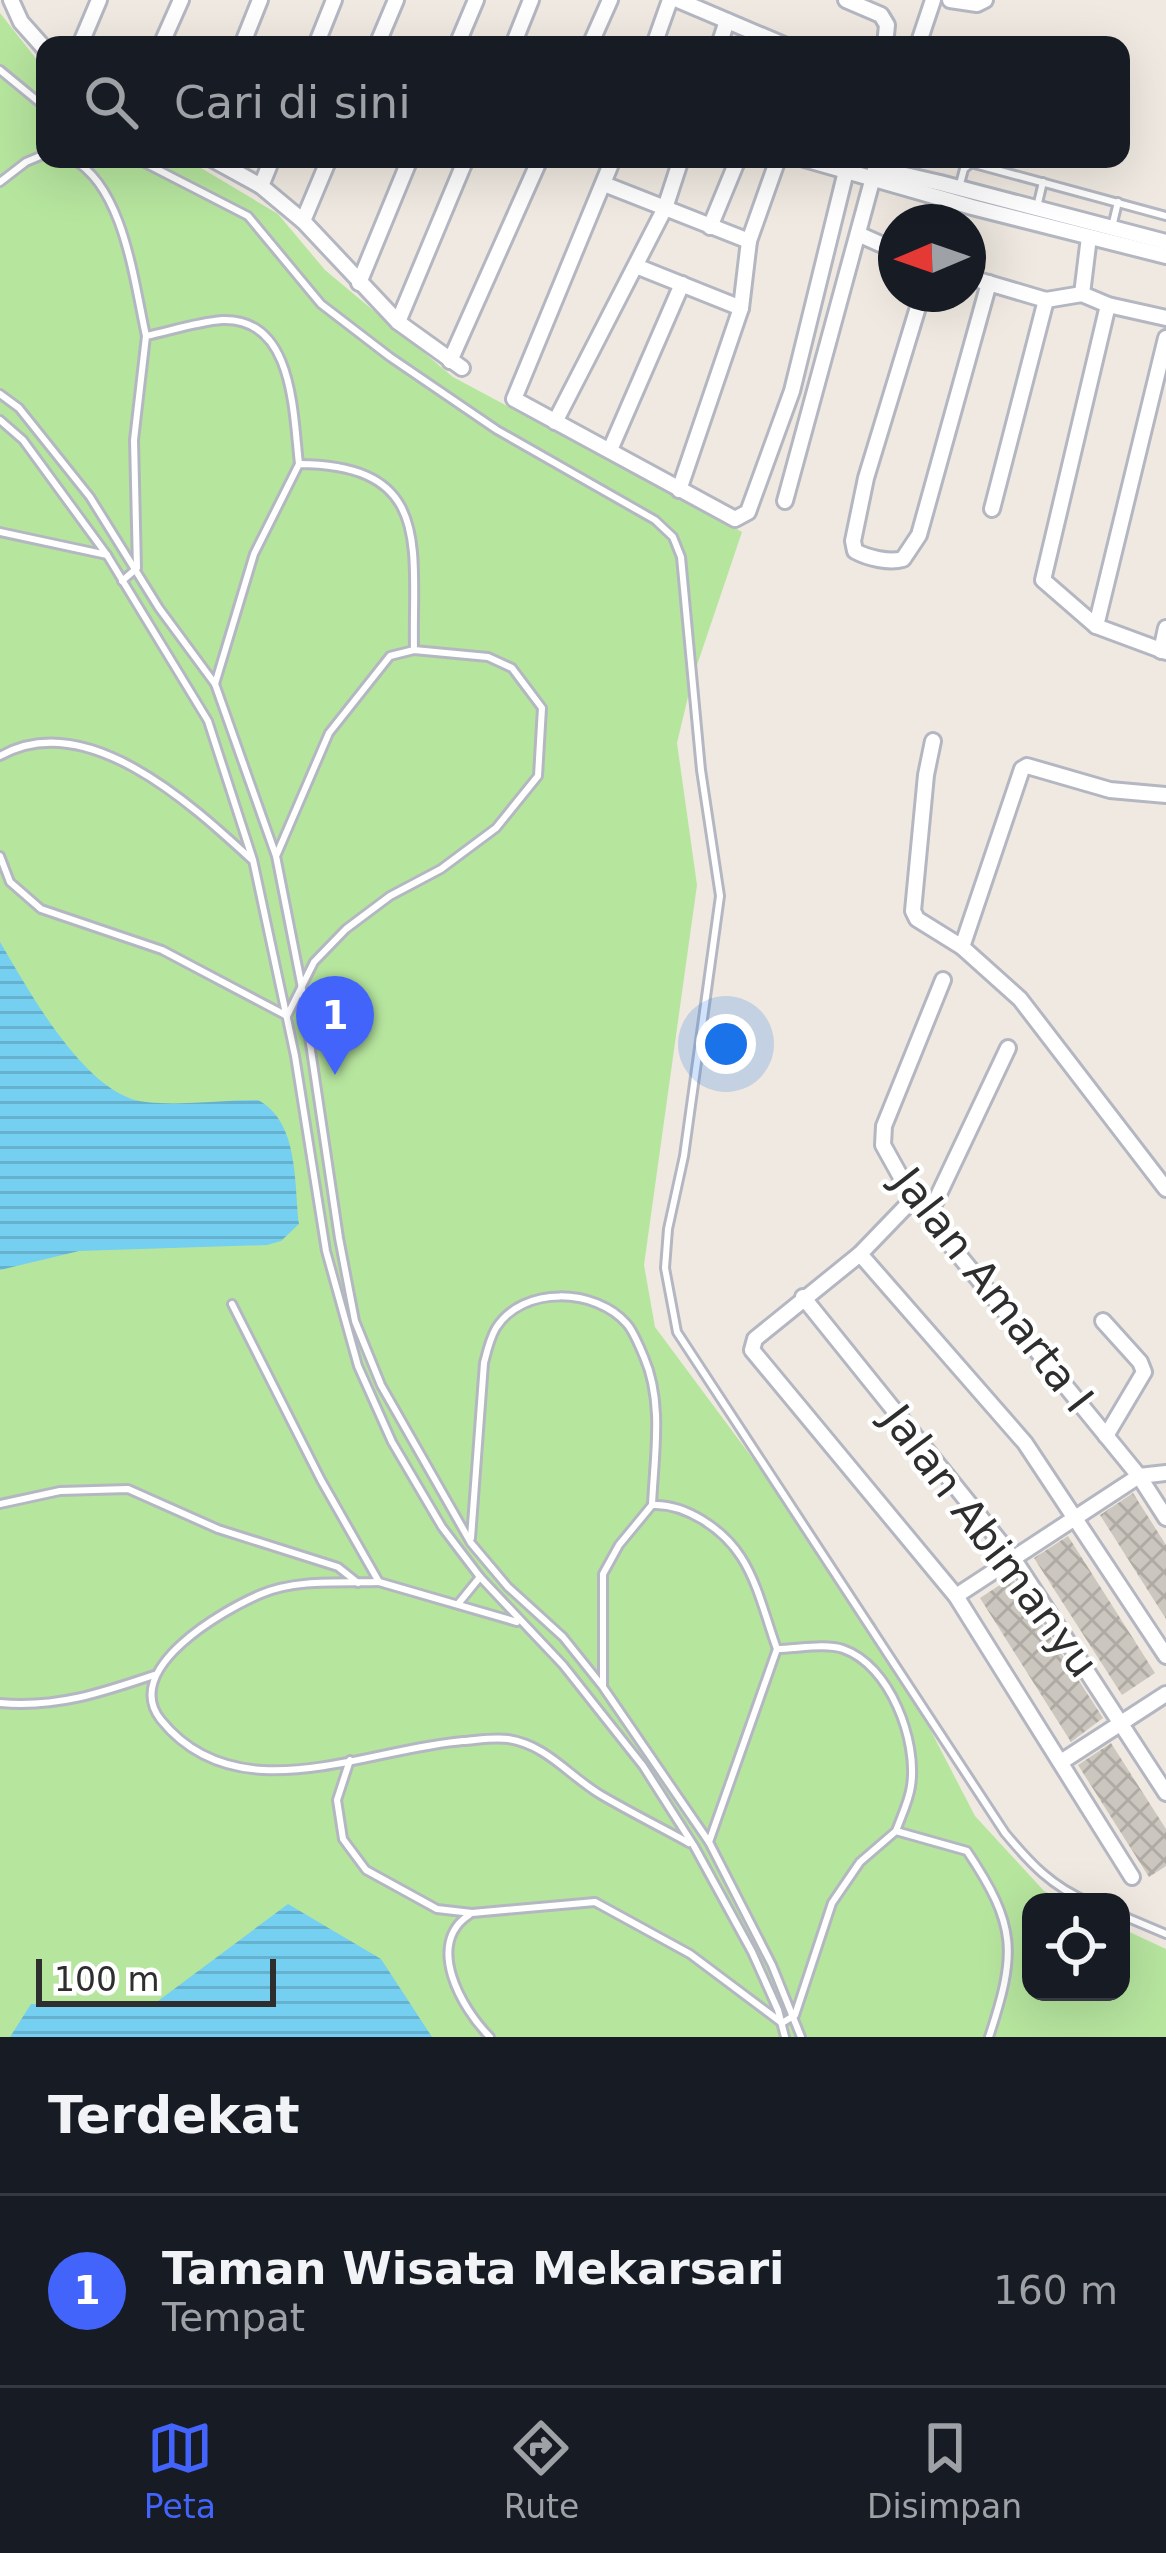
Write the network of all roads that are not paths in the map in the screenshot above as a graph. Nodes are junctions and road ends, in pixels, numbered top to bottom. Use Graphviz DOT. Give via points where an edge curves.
graph roads {
  1 [pos="99,0"];
  2 [pos="181,0"];
  3 [pos="260,0"];
  4 [pos="334,0"];
  5 [pos="396,0"];
  6 [pos="476,0"];
  7 [pos="531,0"];
  8 [pos="610,0"];
  9 [pos="674,0"];
  10 [pos="846,0"];
  11 [pos="933,0"];
  12 [pos="950,0"];
  13 [pos="985,0"];
  14 [pos="17,5"];
  15 [pos="728,21"];
  16 [pos="37,36"];
  17 [pos="84,36"];
  18 [pos="165,36"];
  19 [pos="246,36"];
  20 [pos="320,36"];
  21 [pos="381,36"];
  22 [pos="461,36"];
  23 [pos="516,36"];
  24 [pos="594,36"];
  25 [pos="658,36"];
  26 [pos="722,36"];
  27 [pos="763,36"];
  28 [pos="886,36"];
  29 [pos="921,36"];
  30 [pos="0,70"];
  31 [pos="36,100"];
  32 [pos="36,158"];
  33 [pos="82,168"];
  34 [pos="155,168"];
  35 [pos="228,168"];
  36 [pos="268,168"];
  37 [pos="325,168"];
  38 [pos="406,168"];
  39 [pos="462,168"];
  40 [pos="536,168"];
  41 [pos="610,168"];
  42 [pos="678,168"];
  43 [pos="734,168"];
  44 [pos="775,168"];
  45 [pos="965,168"];
  46 [pos="990,168"];
  47 [pos="856,170"];
  48 [pos="0,182"];
  49 [pos="1043,182"];
  50 [pos="604,184"];
  51 [pos="261,186"];
  52 [pos="959,188"];
  53 [pos="1118,202"];
  54 [pos="664,208"];
  55 [pos="1037,208"];
  56 [pos="1166,216"];
  57 [pos="303,221"];
  58 [pos="710,227"];
  59 [pos="858,234"];
  60 [pos="1110,235"];
  61 [pos="1089,237"];
  62 [pos="749,241"];
  63 [pos="1166,242"];
  64 [pos="878,243"];
  65 [pos="1166,256"];
  66 [pos="636,266"];
  67 [pos="986,282"];
  68 [pos="359,283"];
  69 [pos="989,283"];
  70 [pos="682,284"];
  71 [pos="986,294"];
  72 [pos="1082,294"];
  73 [pos="1046,300"];
  74 [pos="1108,305"];
  75 [pos="741,308"];
  76 [pos="917,312"];
  77 [pos="981,312"];
  78 [pos="1166,318"];
  79 [pos="398,322"];
  80 [pos="146,336"];
  81 [pos="1166,338"];
  82 [pos="0,394"];
  83 [pos="0,419"];
  84 [pos="555,422"];
  85 [pos="610,451"];
  86 [pos="299,464"];
  87 [pos="680,490"];
  88 [pos="785,501"];
  89 [pos="992,509"];
  90 [pos="0,532"];
  91 [pos="107,555"];
  92 [pos="137,568"];
  93 [pos="122,581"];
  94 [pos="1096,626"];
  95 [pos="1166,628"];
  96 [pos="414,650"];
  97 [pos="1163,652"];
  98 [pos="214,684"];
  99 [pos="933,741"];
  100 [pos="0,756"];
  101 [pos="1166,795"];
  102 [pos="0,856"];
  103 [pos="276,856"];
  104 [pos="253,860"];
  105 [pos="962,946"];
  106 [pos="943,980"];
  107 [pos="301,983"];
  108 [pos="287,1016"];
  109 [pos="1008,1048"];
  110 [pos="1166,1189"];
  111 [pos="913,1199"];
  112 [pos="928,1217"];
  113 [pos="860,1254"];
  114 [pos="802,1298"];
  115 [pos="232,1304"];
  116 [pos="1103,1321"];
  117 [pos="1106,1436"];
  118 [pos="1166,1473"];
  119 [pos="1139,1476"];
  120 [pos="0,1504"];
  121 [pos="652,1505"];
  122 [pos="1074,1516"];
  123 [pos="1166,1518"];
  124 [pos="471,1543"];
  125 [pos="1013,1558"];
  126 [pos="480,1577"];
  127 [pos="379,1582"];
  128 [pos="358,1583"];
  129 [pos="956,1596"];
  130 [pos="458,1604"];
  131 [pos="524,1625"];
  132 [pos="777,1649"];
  133 [pos="1166,1656"];
  134 [pos="154,1675"];
  135 [pos="603,1688"];
  136 [pos="1166,1694"];
  137 [pos="0,1702"];
  138 [pos="1123,1723"];
  139 [pos="350,1760"];
  140 [pos="1061,1762"];
  141 [pos="1166,1793"];
  142 [pos="896,1831"];
  143 [pos="709,1842"];
  144 [pos="694,1846"];
  145 [pos="1132,1877"];
  146 [pos="1067,1893"];
  147 [pos="472,1913"];
  148 [pos="1130,1919"];
  149 [pos="1166,1934"];
  150 [pos="795,2015"];
  151 [pos="782,2023"];
  152 [pos="490,2037"];
  153 [pos="785,2037"];
  154 [pos="801,2037"];
  155 [pos="989,2037"];
  1 -- 17 [label="street"];
  2 -- 18 [label="street"];
  3 -- 19 [label="street"];
  4 -- 20 [label="street"];
  5 -- 21 [label="street"];
  6 -- 22 [label="street"];
  7 -- 23 [label="street"];
  8 -- 24 [label="street"];
  9 -- 15 [label="street"];
  9 -- 25 [label="street"];
  10 -- 28 [label="street" via="881,16"];
  11 -- 29 [label="street"];
  12 -- 13 [label="street"];
  14 -- 16 [label="street"];
  15 -- 26 [label="street"];
  15 -- 27 [label="street"];
  30 -- 31 [label="lane"];
  32 -- 48 [label="lane"];
  33 -- 80 [label="lane" via="106,190"];
  34 -- 146 [label="lane" via="248,216 321,304 390,357 674,536 720,896 664,1268 676,1332 1005,1833"];
  35 -- 51 [label="street"];
  36 -- 51 [label="street"];
  37 -- 57 [label="street"];
  38 -- 68 [label="street"];
  39 -- 79 [label="street"];
  40 -- 79 [label="street" via="456,364"];
  41 -- 50 [label="street"];
  42 -- 54 [label="street"];
  43 -- 58 [label="street"];
  44 -- 62 [label="street"];
  45 -- 52 [label="lane"];
  46 -- 49 [label="lane"];
  47 -- 52 [label="street"];
  47 -- 59 [label="street"];
  47 -- 61 [label="street"];
  47 -- 87 [label="street" via="748,512 735,519"];
  49 -- 53 [label="lane"];
  49 -- 55 [label="lane"];
  50 -- 54 [label="street"];
  50 -- 84 [label="street" via="514,395"];
  51 -- 57 [label="street"];
  52 -- 55 [label="street"];
  53 -- 56 [label="lane"];
  53 -- 60 [label="lane"];
  54 -- 58 [label="street"];
  54 -- 66 [label="street"];
  55 -- 60 [label="street"];
  57 -- 68 [label="street"];
  58 -- 62 [label="street"];
  59 -- 64 [label="street"];
  59 -- 88 [label="street"];
  60 -- 61 [label="street"];
  60 -- 63 [label="street"];
  60 -- 65 [label="street"];
  61 -- 72 [label="street"];
  62 -- 75 [label="street"];
  66 -- 70 [label="street"];
  66 -- 84 [label="street"];
  67 -- 69 [label="street"];
  68 -- 79 [label="street"];
  69 -- 71 [label="street"];
  69 -- 73 [label="street"];
  70 -- 75 [label="street"];
  70 -- 85 [label="street"];
  72 -- 73 [label="street"];
  72 -- 74 [label="street"];
  73 -- 89 [label="street"];
  74 -- 78 [label="street"];
  74 -- 94 [label="street" via="1043,580"];
  75 -- 87 [label="street"];
  76 -- 77 [label="street" via="853,541 862,554 896,561 919,535"];
  80 -- 86 [label="lane" via="225,320 268,336 292,399"];
  80 -- 92 [label="lane" via="134,440"];
  81 -- 94 [label="street"];
  82 -- 92 [label="lane" via="76,479"];
  83 -- 91 [label="lane"];
  84 -- 85 [label="street"];
  85 -- 87 [label="street"];
  86 -- 96 [label="lane" via="376,477 396,494 409,525"];
  86 -- 98 [label="lane" via="254,554"];
  90 -- 91 [label="lane"];
  91 -- 93 [label="lane"];
  92 -- 93 [label="lane"];
  92 -- 98 [label="lane"];
  93 -- 104 [label="lane" via="208,721"];
  94 -- 97 [label="street"];
  95 -- 97 [label="street"];
  96 -- 103 [label="lane" via="390,656 329,733"];
  96 -- 107 [label="lane" via="464,652 512,668 542,708 538,776 496,828 346,929"];
  98 -- 103 [label="lane"];
  99 -- 105 [label="street" via="913,911"];
  100 -- 104 [label="lane" via="20,744 71,744 118,759 189,802"];
  101 -- 105 [label="street" via="1022,769"];
  102 -- 108 [label="lane" via="10,882 41,909 161,950"];
  103 -- 107 [label="lane"];
  104 -- 108 [label="lane"];
  105 -- 110 [label="street" via="1020,999"];
  106 -- 111 [label="street, Jalan Amarta I" via="881,1137"];
  107 -- 108 [label="lane"];
  107 -- 124 [label="lane" via="355,1321 381,1385"];
  108 -- 126 [label="lane" via="326,1251 358,1366 402,1459"];
  109 -- 112 [label="street"];
  111 -- 112 [label="street, Jalan Amarta I"];
  111 -- 113 [label="street"];
  112 -- 117 [label="street, Jalan Amarta I"];
  113 -- 114 [label="street"];
  113 -- 122 [label="street" via="1025,1443"];
  114 -- 125 [label="street, Jalan Abimanyu"];
  114 -- 129 [label="street" via="752,1349"];
  115 -- 127 [label="lane"];
  116 -- 117 [label="street" via="1144,1372"];
  117 -- 119 [label="street, Jalan Amarta I"];
  118 -- 119 [label="street"];
  119 -- 122 [label="street"];
  119 -- 123 [label="street, Jalan Amarta I"];
  120 -- 128 [label="lane" via="128,1489 338,1567"];
  121 -- 124 [label="lane" via="654,1390 645,1359 627,1324 591,1300 553,1296 515,1310 490,1342"];
  121 -- 132 [label="lane" via="694,1514 740,1555"];
  121 -- 135 [label="lane" via="603,1574"];
  122 -- 125 [label="street"];
  122 -- 133 [label="street"];
  124 -- 135 [label="lane"];
  125 -- 129 [label="street"];
  125 -- 138 [label="street, Jalan Abimanyu"];
  126 -- 130 [label="lane"];
  126 -- 131 [label="lane"];
  127 -- 128 [label="lane"];
  127 -- 130 [label="lane"];
  128 -- 134 [label="lane" via="262,1593 186,1637"];
  129 -- 140 [label="street"];
  130 -- 131 [label="lane"];
  131 -- 144 [label="lane" via="643,1766"];
  132 -- 142 [label="lane" via="844,1649 882,1677 911,1751 911,1786"];
  132 -- 143 [label="lane"];
  134 -- 137 [label="lane" via="77,1701"];
  134 -- 139 [label="lane" via="158,1717 227,1767 273,1773"];
  135 -- 143 [label="lane"];
  136 -- 138 [label="street"];
  138 -- 140 [label="street"];
  138 -- 141 [label="street, Jalan Abimanyu"];
  139 -- 144 [label="lane" via="507,1738 540,1749 596,1793"];
  139 -- 147 [label="lane" via="338,1800 343,1839 366,1870 437,1909"];
  140 -- 145 [label="street"];
  142 -- 150 [label="lane" via="860,1862 832,1903"];
  142 -- 155 [label="lane" via="968,1851 1003,1908 1010,1954"];
  143 -- 150 [label="lane"];
  144 -- 151 [label="lane"];
  147 -- 151 [label="lane" via="596,1902 690,1954"];
  147 -- 152 [label="lane" via="448,1938 447,1958"];
  148 -- 149 [label="lane"];
  150 -- 151 [label="lane"];
  150 -- 154 [label="lane"];
  151 -- 153 [label="lane"];
}
